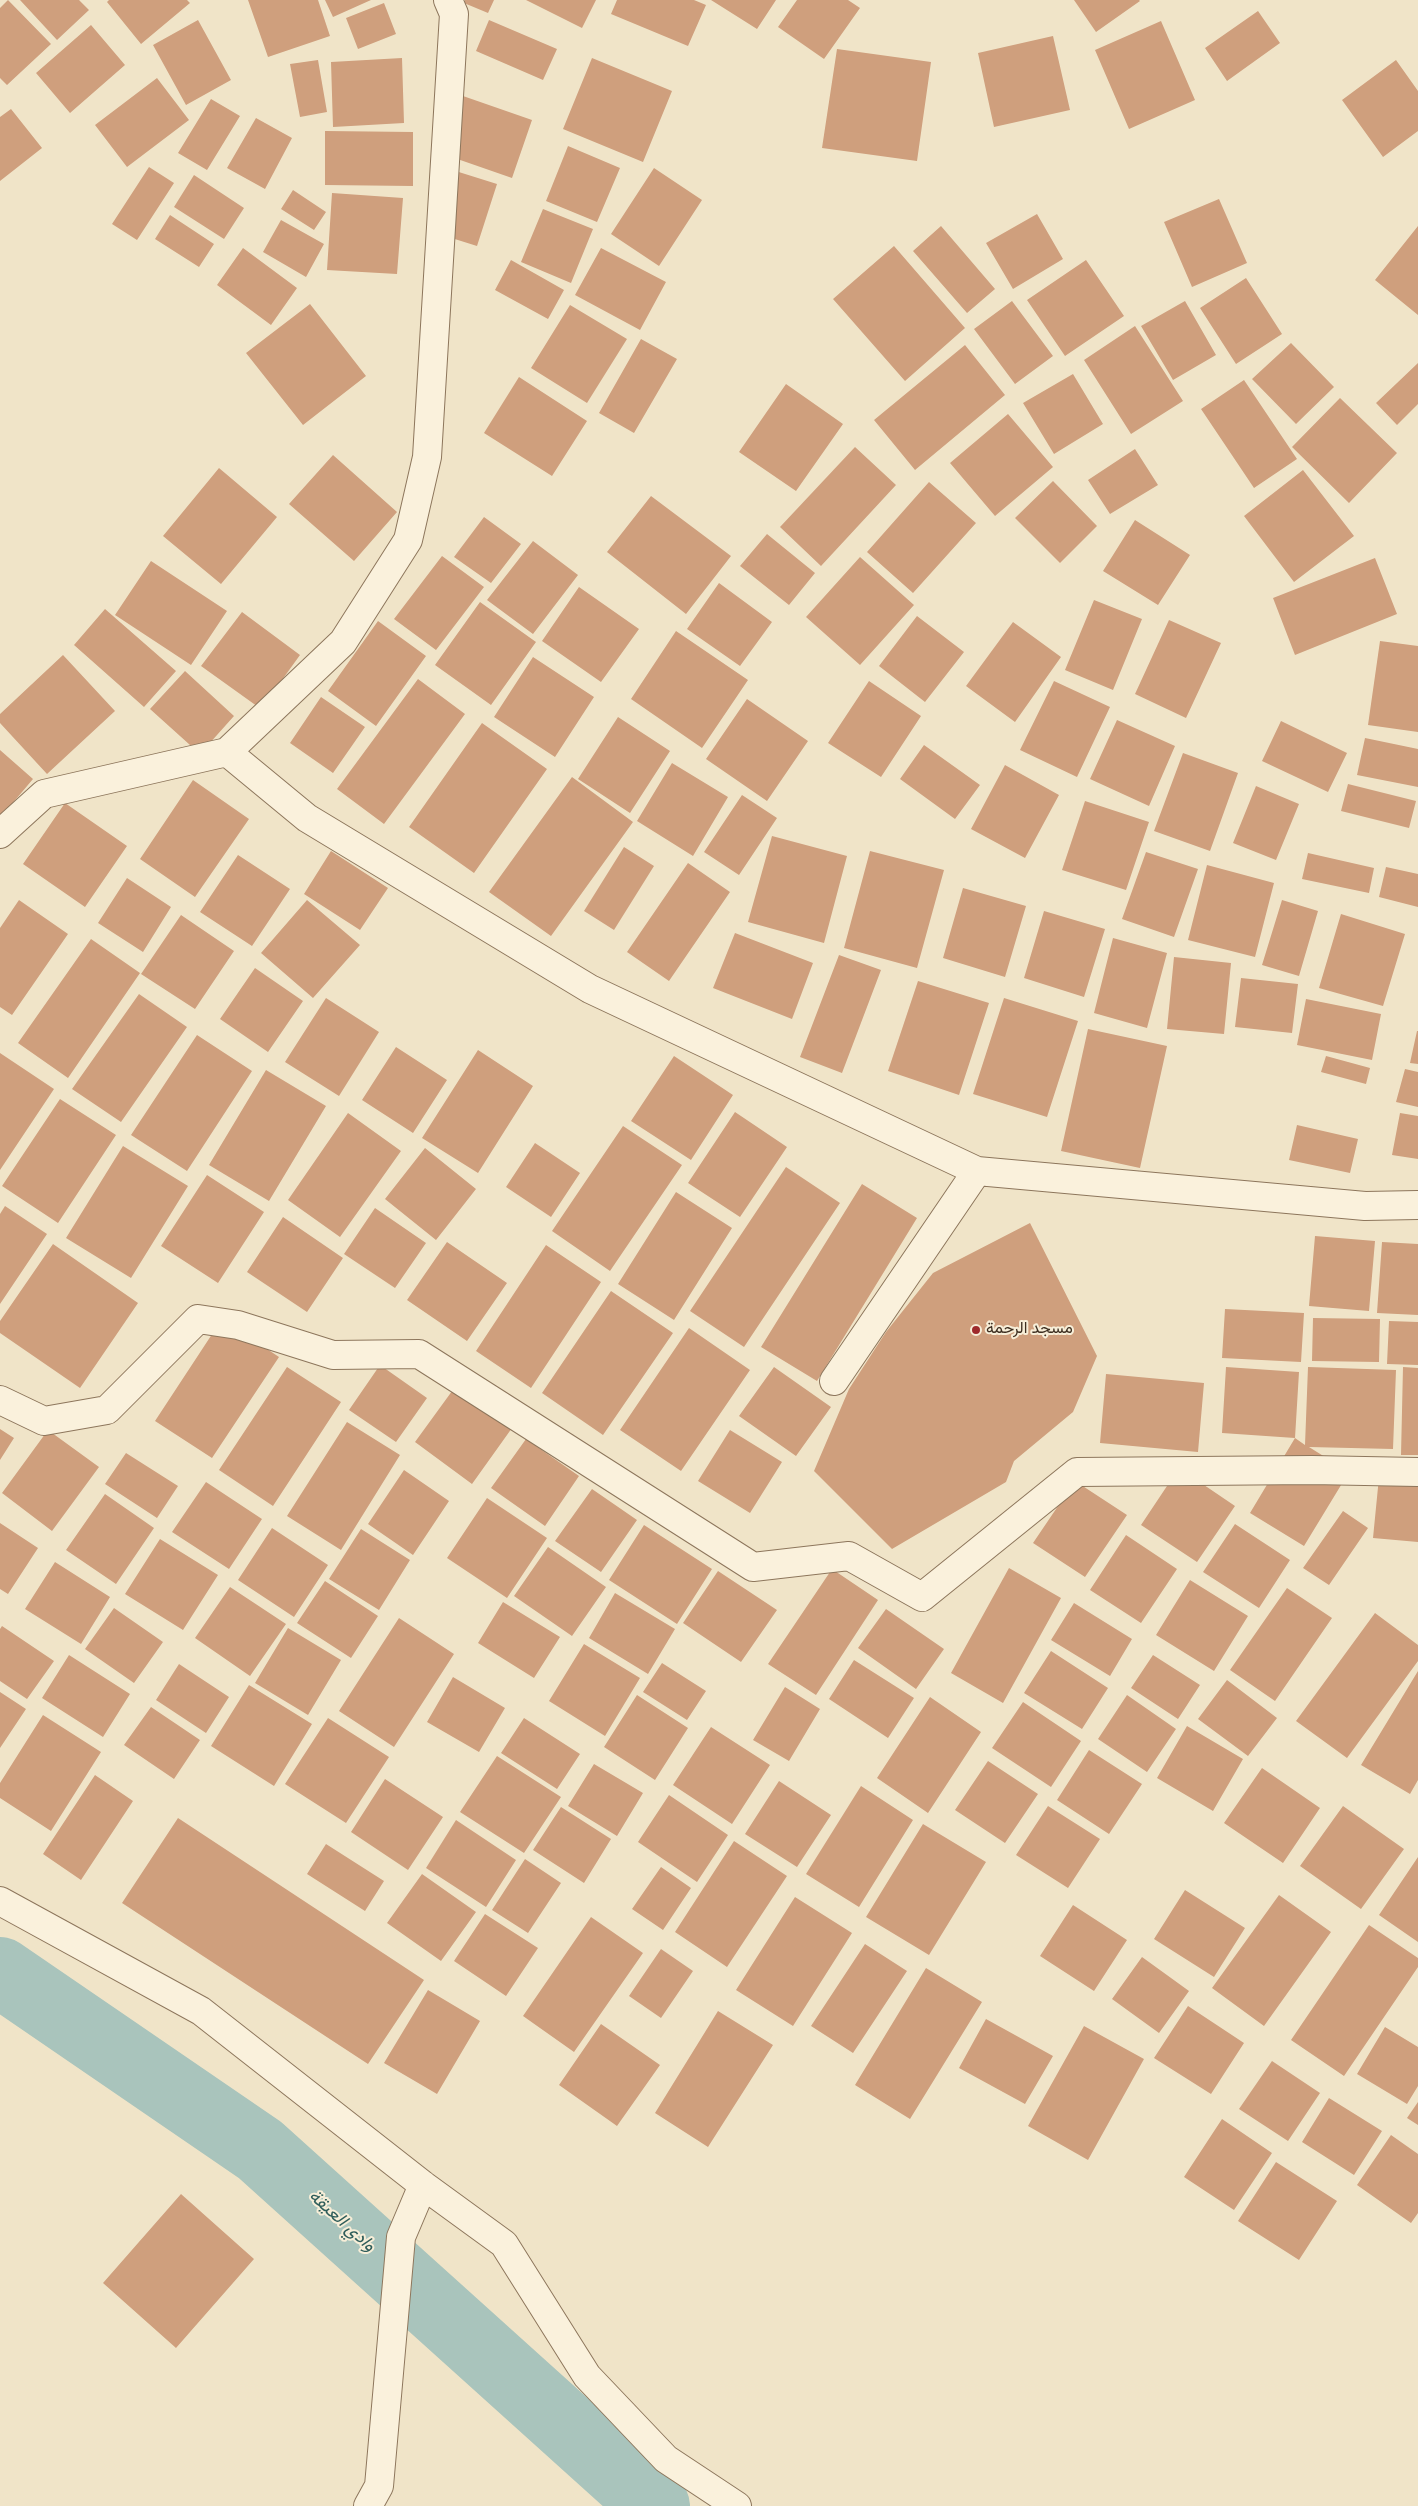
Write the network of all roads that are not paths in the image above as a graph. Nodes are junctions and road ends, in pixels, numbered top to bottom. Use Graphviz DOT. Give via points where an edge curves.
graph roads {
  1 [pos="448,0"];
  2 [pos="227,752"];
  3 [pos="0,834"];
  4 [pos="977,1172"];
  5 [pos="1418,1205"];
  6 [pos="834,1381"];
  7 [pos="0,1400"];
  8 [pos="1418,1472"];
  9 [pos="0,1901"];
  10 [pos="422,2185"];
  11 [pos="378,2500"];
  12 [pos="736,2506"];
  1 -- 2 [label="street" via="454,14 427,456 408,540 342,642"];
  2 -- 3 [label="street" via="44,794"];
  2 -- 4 [label="street" via="307,818 590,989"];
  4 -- 5 [label="street" via="1365,1206"];
  4 -- 6 [label="street"];
  7 -- 8 [label="street" via="44,1421 107,1410 198,1319 238,1325 333,1355 419,1354 753,1568 849,1556 922,1597 1077,1472"];
  9 -- 10 [label="street" via="201,2011"];
  10 -- 11 [label="street" via="401,2236"];
  10 -- 12 [label="street" via="504,2244 587,2376 666,2459"];
}
